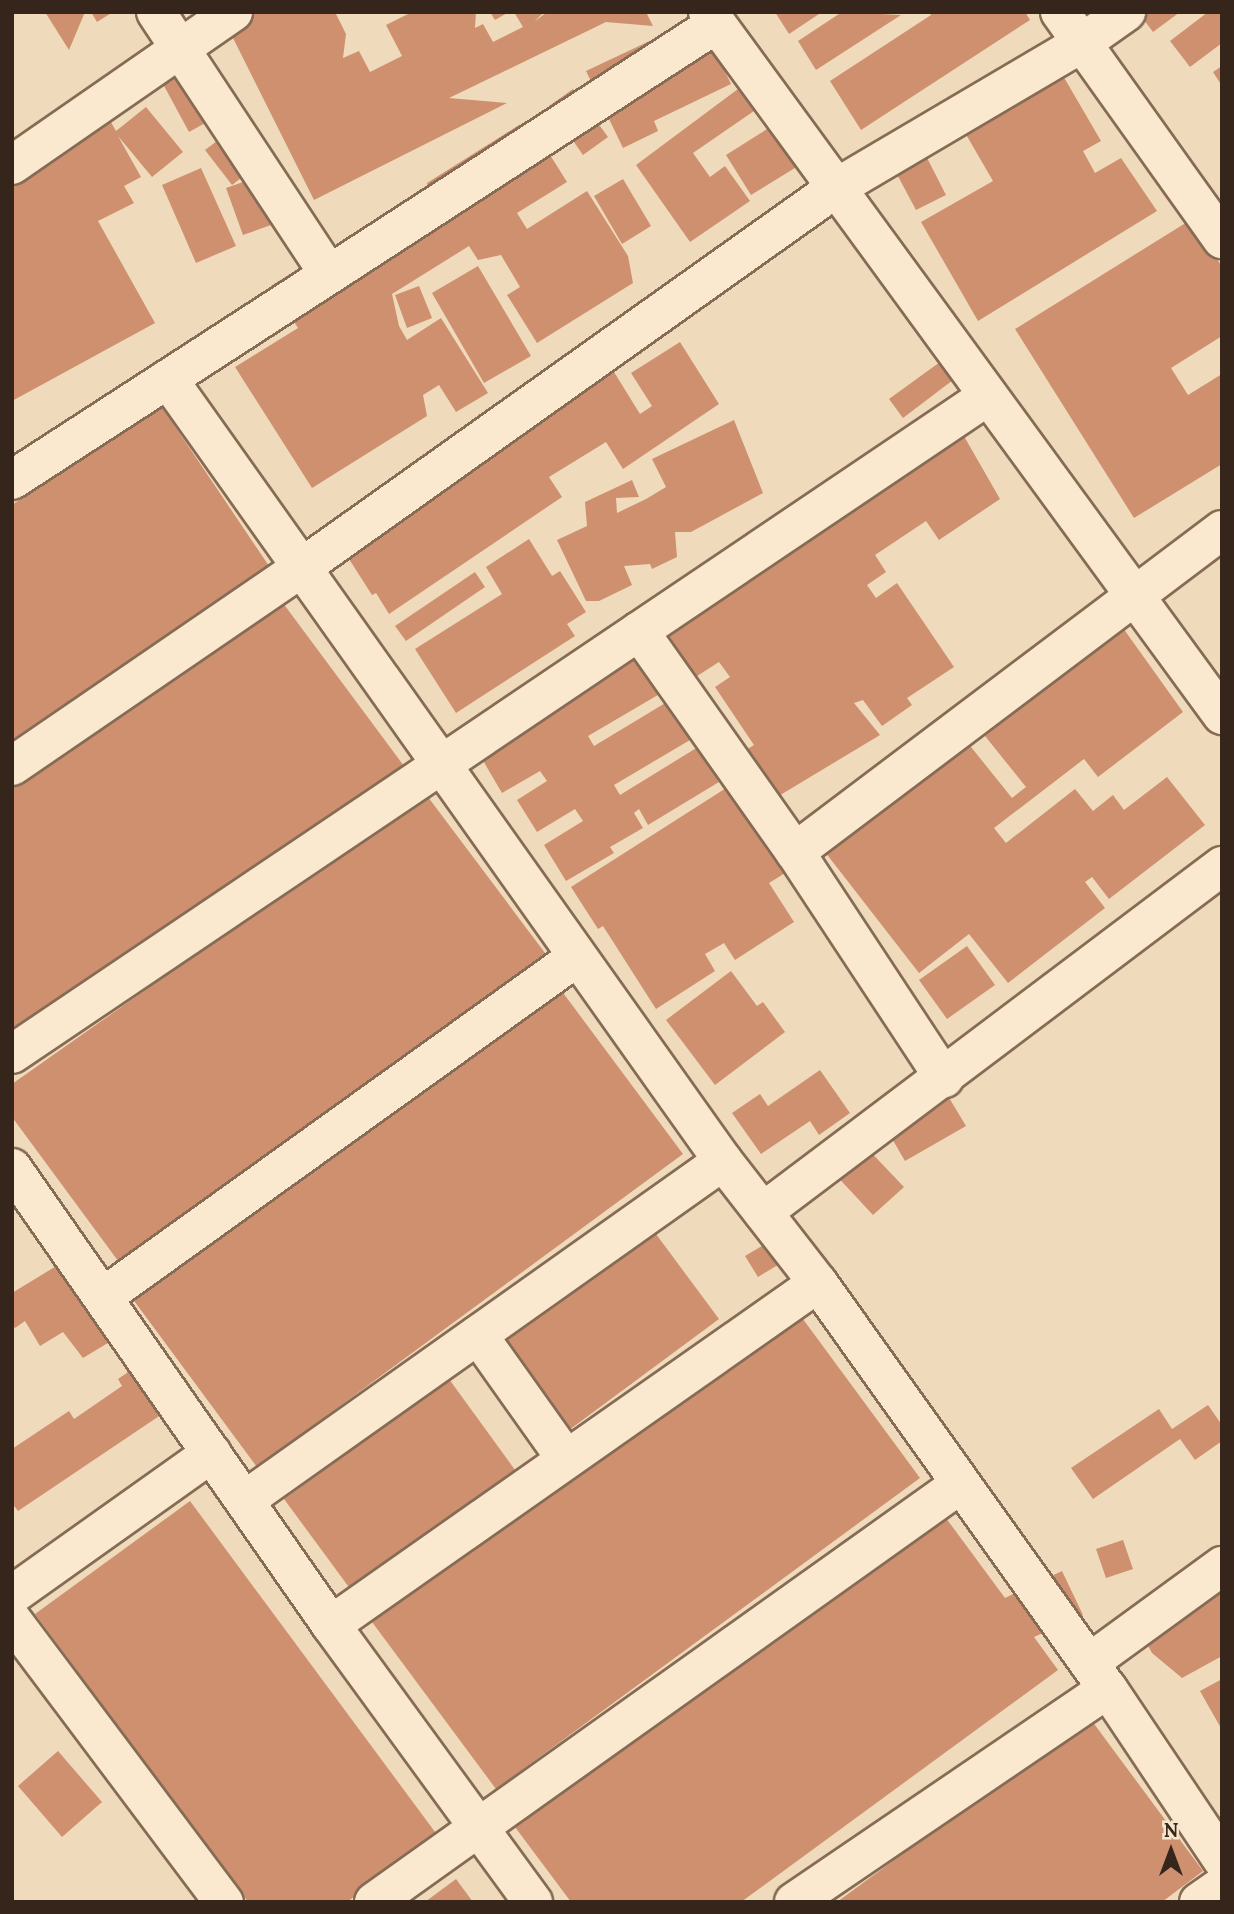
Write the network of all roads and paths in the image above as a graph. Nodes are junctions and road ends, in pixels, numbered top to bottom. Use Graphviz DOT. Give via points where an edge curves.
graph roads {
  1 [pos="156,12"];
  2 [pos="233,12"];
  3 [pos="1060,12"];
  4 [pos="1126,12"];
  5 [pos="712,18"];
  6 [pos="1082,43"];
  7 [pos="180,48"];
  8 [pos="12,166"];
  9 [pos="836,188"];
  10 [pos="1222,239"];
  11 [pos="329,274"];
  12 [pos="168,379"];
  13 [pos="988,396"];
  14 [pos="12,480"];
  15 [pos="1222,530"];
  16 [pos="302,568"];
  17 [pos="1133,594"];
  18 [pos="639,631"];
  19 [pos="1222,715"];
  20 [pos="441,765"];
  21 [pos="12,766"];
  22 [pos="795,852"];
  23 [pos="1222,866"];
  24 [pos="577,957"];
  25 [pos="12,1054"];
  26 [pos="944,1078"];
  27 [pos="723,1161"];
  28 [pos="12,1168"];
  29 [pos="763,1212"];
  30 [pos="818,1283"];
  31 [pos="103,1297"];
  32 [pos="478,1335"];
  33 [pos="212,1453"];
  34 [pos="566,1459"];
  35 [pos="959,1485"];
  36 [pos="245,1500"];
  37 [pos="1222,1566"];
  38 [pos="12,1595"];
  39 [pos="12,1620"];
  40 [pos="331,1625"];
  41 [pos="1099,1676"];
  42 [pos="478,1826"];
  43 [pos="1222,1859"];
  44 [pos="1222,1886"];
  45 [pos="224,1902"];
  46 [pos="374,1902"];
  47 [pos="533,1902"];
  48 [pos="794,1902"];
  49 [pos="1199,1902"];
  1 -- 7 [label="street"];
  2 -- 7 [label="street"];
  3 -- 6 [label="street"];
  4 -- 6 [label="street"];
  5 -- 9 [label="street"];
  5 -- 11 [label="street"];
  6 -- 9 [label="street"];
  6 -- 10 [label="street"];
  7 -- 8 [label="street"];
  7 -- 11 [label="street"];
  9 -- 13 [label="street"];
  9 -- 16 [label="street"];
  11 -- 12 [label="street"];
  12 -- 14 [label="street"];
  12 -- 16 [label="street"];
  13 -- 17 [label="street"];
  13 -- 18 [label="street"];
  15 -- 17 [label="street"];
  16 -- 20 [label="street"];
  16 -- 21 [label="street"];
  17 -- 19 [label="street"];
  17 -- 22 [label="street"];
  18 -- 20 [label="street"];
  18 -- 22 [label="street"];
  20 -- 24 [label="street"];
  20 -- 25 [label="street"];
  22 -- 26 [label="street"];
  23 -- 26 [label="street"];
  24 -- 27 [label="street"];
  24 -- 31 [label="street"];
  26 -- 29 [label="street"];
  27 -- 29 [label="street"];
  27 -- 32 [label="street"];
  28 -- 31 [label="street"];
  29 -- 30 [label="street"];
  30 -- 34 [label="street"];
  30 -- 35 [label="street"];
  31 -- 33 [label="street"];
  32 -- 34 [label="street"];
  32 -- 36 [label="street"];
  33 -- 36 [label="street"];
  33 -- 38 [label="street"];
  34 -- 40 [label="street"];
  35 -- 41 [label="street"];
  35 -- 42 [label="street"];
  36 -- 40 [label="street"];
  37 -- 41 [label="street"];
  39 -- 45 [label="street"];
  40 -- 42 [label="street"];
  41 -- 43 [label="street"];
  41 -- 48 [label="street"];
  42 -- 46 [label="street"];
  42 -- 47 [label="street"];
  44 -- 49 [label="street"];
}
